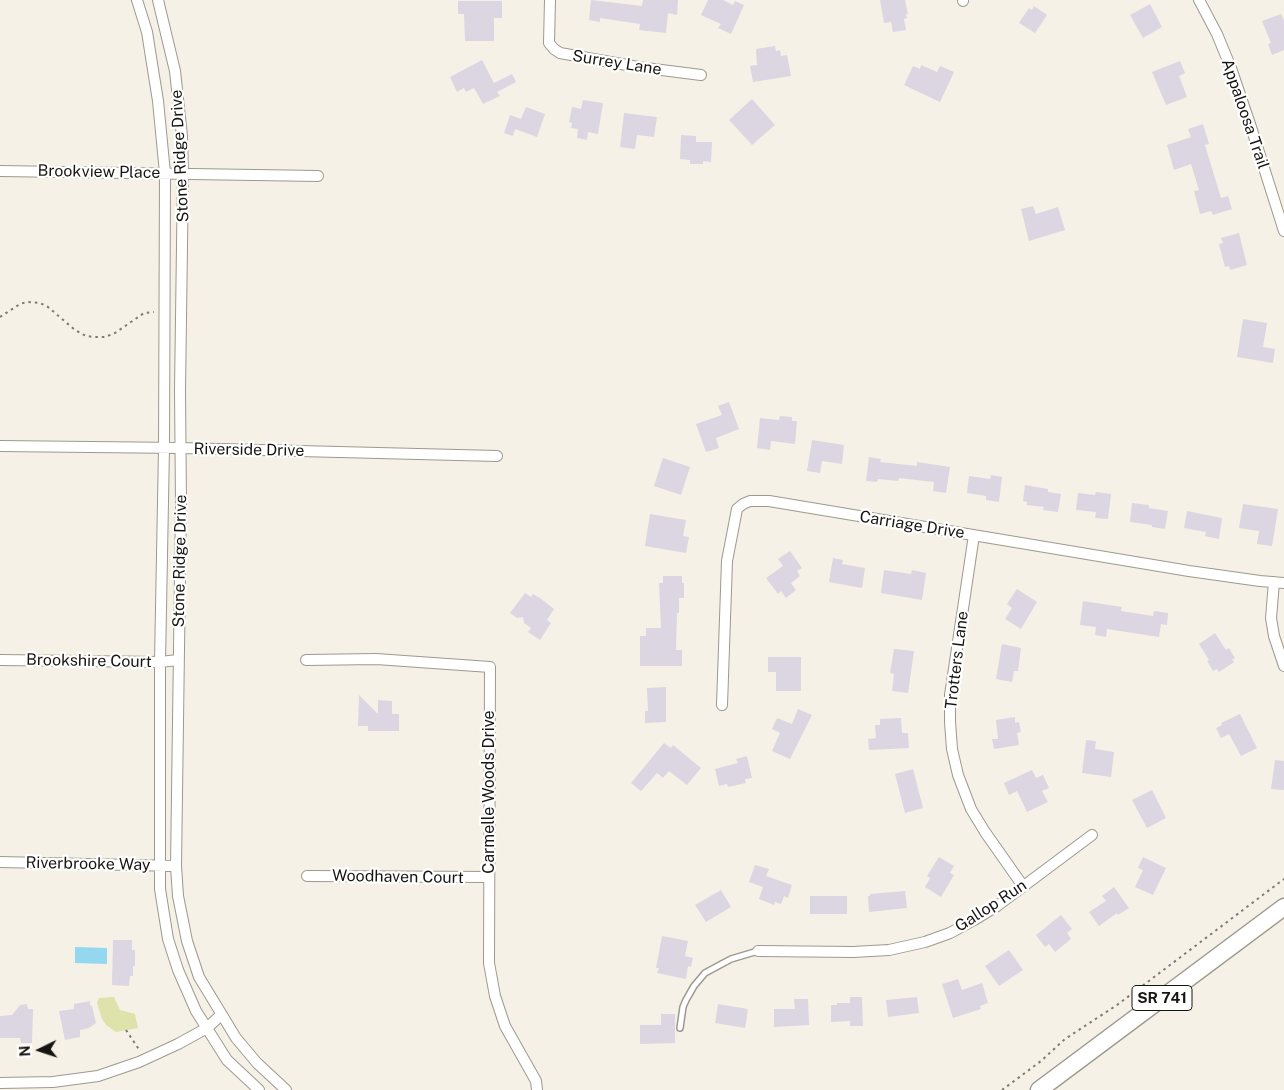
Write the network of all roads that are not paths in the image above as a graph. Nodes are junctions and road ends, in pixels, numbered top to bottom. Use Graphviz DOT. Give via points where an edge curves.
graph roads {
  1 [pos="137,0"];
  2 [pos="158,0"];
  3 [pos="550,0"];
  4 [pos="1199,0"];
  5 [pos="701,76"];
  6 [pos="0,171"];
  7 [pos="165,174"];
  8 [pos="184,174"];
  9 [pos="318,176"];
  10 [pos="1284,231"];
  11 [pos="0,446"];
  12 [pos="164,448"];
  13 [pos="181,448"];
  14 [pos="497,456"];
  15 [pos="974,535"];
  16 [pos="1279,583"];
  17 [pos="0,660"];
  18 [pos="178,660"];
  19 [pos="306,660"];
  20 [pos="160,662"];
  21 [pos="1284,666"];
  22 [pos="722,705"];
  23 [pos="1092,836"];
  24 [pos="0,862"];
  25 [pos="159,865"];
  26 [pos="176,866"];
  27 [pos="307,876"];
  28 [pos="489,877"];
  29 [pos="1023,886"];
  30 [pos="1284,907"];
  31 [pos="758,951"];
  32 [pos="221,1015"];
  33 [pos="207,1028"];
  34 [pos="680,1028"];
  35 [pos="0,1084"];
  36 [pos="20,1086"];
  37 [pos="258,1090"];
  38 [pos="286,1090"];
  39 [pos="538,1090"];
  40 [pos="1040,1090"];
  1 -- 7 [label="street, Stone Ridge Drive" via="147,32"];
  2 -- 8 [label="street, Stone Ridge Drive" via="174,71"];
  3 -- 5 [label="street, Surrey Lane" via="549,43 560,53"];
  4 -- 10 [label="street, Appaloosa Trail" via="1217,34 1252,127"];
  6 -- 7 [label="street, Brookview Place"];
  7 -- 8 [label="street, Brookview Place"];
  7 -- 12 [label="street, Stone Ridge Drive"];
  8 -- 9 [label="street, Brookview Place"];
  8 -- 13 [label="street, Stone Ridge Drive"];
  11 -- 12 [label="street, Riverside Drive"];
  12 -- 13 [label="street, Riverside Drive"];
  12 -- 20 [label="street, Stone Ridge Drive"];
  13 -- 14 [label="street, Riverside Drive"];
  13 -- 18 [label="street, Stone Ridge Drive"];
  15 -- 16 [label="street, Carriage Drive"];
  15 -- 22 [label="street, Carriage Drive" via="769,501 743,504 737,509 727,561"];
  15 -- 29 [label="street, Trotters Lane" via="950,695 952,749 958,775 972,809"];
  16 -- 21 [label="street" via="1271,618"];
  17 -- 20 [label="street, Brookshire Court"];
  18 -- 20 [label="street, Brookshire Court"];
  18 -- 26 [label="street, Stone Ridge Drive"];
  19 -- 28 [label="street, Carmelle Woods Drive" via="376,659 490,667"];
  20 -- 25 [label="street, Stone Ridge Drive"];
  23 -- 29 [label="street, Gallop Run"];
  24 -- 25 [label="street, Riverbrooke Way"];
  25 -- 26 [label="street, Riverbrooke Way"];
  25 -- 33 [label="street, Stone Ridge Drive" via="168,939 185,989"];
  26 -- 32 [label="street, Stone Ridge Drive" via="187,941 199,977"];
  27 -- 28 [label="street, Woodhaven Court"];
  28 -- 39 [label="street, Carmelle Woods Drive" via="489,964 495,996"];
  29 -- 31 [label="street, Gallop Run" via="982,916 950,933 907,947 853,952"];
  30 -- 40 [label="main road, SR 741"];
  31 -- 34 [label="lane" via="731,959 705,973 686,1000"];
  32 -- 33 [label="street"];
  32 -- 38 [label="street, Stone Ridge Drive" via="250,1055"];
  33 -- 36 [label="street" via="145,1059 98,1076"];
  33 -- 37 [label="street, Stone Ridge Drive" via="227,1060"];
  35 -- 36 [label="street"];
}
